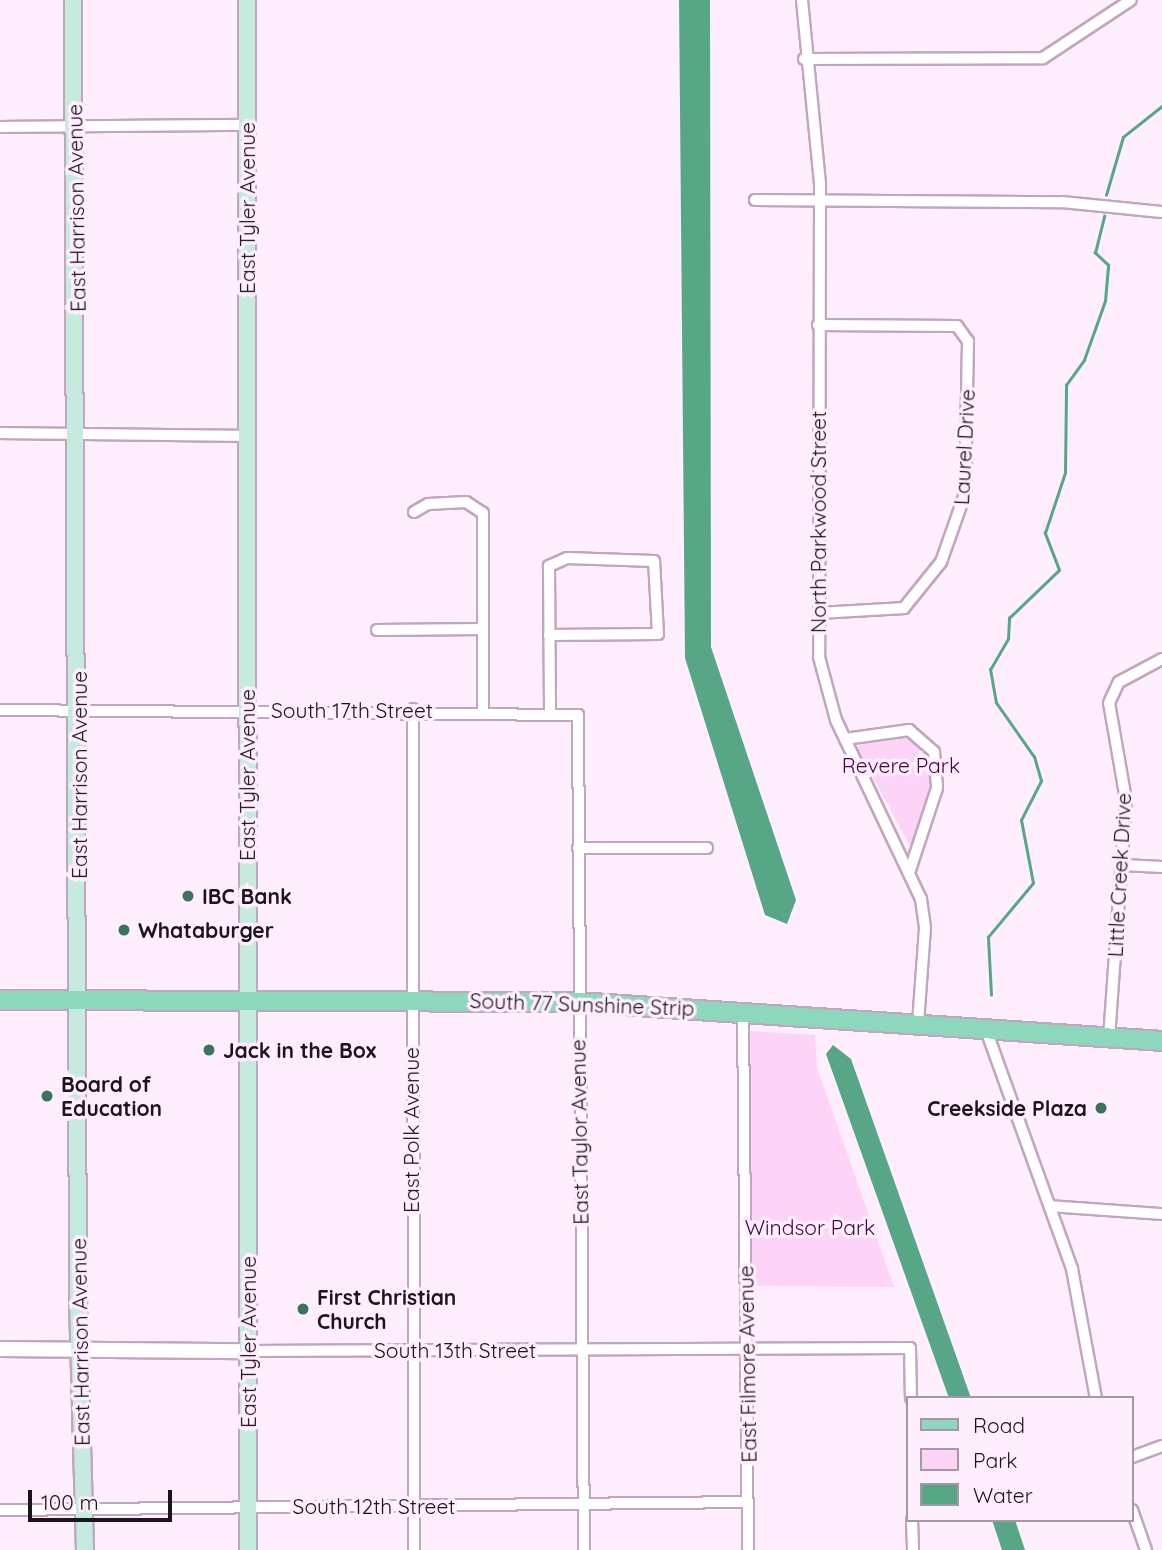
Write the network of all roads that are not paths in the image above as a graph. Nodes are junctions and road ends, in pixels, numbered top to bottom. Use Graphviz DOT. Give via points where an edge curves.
graph roads {
  1 [pos="73,0"];
  2 [pos="247,0"];
  3 [pos="802,0"];
  4 [pos="1131,0"];
  5 [pos="804,58"];
  6 [pos="247,125"];
  7 [pos="0,127"];
  8 [pos="75,127"];
  9 [pos="755,201"];
  10 [pos="819,201"];
  11 [pos="1162,212"];
  12 [pos="818,325"];
  13 [pos="0,433"];
  14 [pos="79,433"];
  15 [pos="247,436"];
  16 [pos="414,512"];
  17 [pos="819,613"];
  18 [pos="483,629"];
  19 [pos="377,630"];
  20 [pos="549,635"];
  21 [pos="1162,659"];
  22 [pos="80,709"];
  23 [pos="246,709"];
  24 [pos="413,709"];
  25 [pos="0,710"];
  26 [pos="483,712"];
  27 [pos="550,714"];
  28 [pos="578,715"];
  29 [pos="845,739"];
  30 [pos="578,848"];
  31 [pos="707,848"];
  32 [pos="1122,865"];
  33 [pos="1162,867"];
  34 [pos="910,870"];
  35 [pos="78,999"];
  36 [pos="410,999"];
  37 [pos="0,1000"];
  38 [pos="248,1000"];
  39 [pos="577,1002"];
  40 [pos="743,1010"];
  41 [pos="918,1023"];
  42 [pos="985,1027"];
  43 [pos="1109,1038"];
  44 [pos="1162,1041"];
  45 [pos="1050,1206"];
  46 [pos="1162,1214"];
  47 [pos="79,1348"];
  48 [pos="0,1349"];
  49 [pos="584,1349"];
  50 [pos="749,1349"];
  51 [pos="412,1350"];
  52 [pos="247,1351"];
  53 [pos="911,1396"];
  54 [pos="1096,1396"];
  55 [pos="1162,1446"];
  56 [pos="1134,1456"];
  57 [pos="748,1502"];
  58 [pos="248,1506"];
  59 [pos="413,1506"];
  60 [pos="584,1506"];
  61 [pos="0,1510"];
  62 [pos="85,1510"];
  63 [pos="1134,1516"];
  64 [pos="912,1522"];
  65 [pos="85,1550"];
  66 [pos="248,1550"];
  67 [pos="414,1550"];
  68 [pos="584,1550"];
  69 [pos="748,1550"];
  70 [pos="912,1550"];
  71 [pos="1146,1550"];
  1 -- 8 [label="main road, East Harrison Avenue"];
  2 -- 6 [label="main road, East Tyler Avenue"];
  3 -- 5 [label="street, North Parkwood Street"];
  4 -- 5 [label="street" via="1043,58"];
  5 -- 10 [label="street, North Parkwood Street" via="816,118"];
  6 -- 8 [label="street"];
  6 -- 15 [label="main road, East Tyler Avenue"];
  7 -- 8 [label="street"];
  8 -- 14 [label="main road, East Harrison Avenue"];
  9 -- 10 [label="street"];
  10 -- 11 [label="street" via="1062,202"];
  10 -- 12 [label="street, North Parkwood Street"];
  12 -- 17 [label="street, North Parkwood Street"];
  12 -- 17 [label="street, Laurel Drive" via="957,326 968,341 965,494 941,562 904,608"];
  13 -- 14 [label="street"];
  14 -- 15 [label="street"];
  14 -- 22 [label="main road, East Harrison Avenue"];
  15 -- 23 [label="main road, East Tyler Avenue"];
  16 -- 18 [label="street" via="428,504 466,502 483,513"];
  17 -- 29 [label="street, North Parkwood Street" via="825,688"];
  18 -- 19 [label="street"];
  18 -- 26 [label="street"];
  20 -- 20 [label="street" via="549,566 555,559 654,561 657,634"];
  20 -- 27 [label="street"];
  21 -- 32 [label="street, Little Creek Drive" via="1119,682 1109,703 1124,781"];
  22 -- 23 [label="street, South 17th Street"];
  22 -- 25 [label="street, South 17th Street"];
  22 -- 35 [label="main road, East Harrison Avenue"];
  23 -- 24 [label="street, South 17th Street"];
  23 -- 38 [label="main road, East Tyler Avenue"];
  24 -- 26 [label="street, South 17th Street"];
  24 -- 36 [label="street, East Polk Avenue"];
  26 -- 27 [label="street, South 17th Street"];
  27 -- 28 [label="street, South 17th Street"];
  28 -- 30 [label="street, East Taylor Avenue"];
  29 -- 34 [label="street, North Parkwood Street"];
  29 -- 34 [label="street" via="909,730 934,752 937,788"];
  30 -- 31 [label="street"];
  30 -- 39 [label="street, East Taylor Avenue"];
  32 -- 33 [label="street"];
  32 -- 43 [label="street, Little Creek Drive"];
  34 -- 41 [label="street, North Parkwood Street" via="926,928"];
  35 -- 37 [label="main road, South 77 Sunshine Strip"];
  35 -- 38 [label="main road, South 77 Sunshine Strip"];
  35 -- 47 [label="main road, East Harrison Avenue"];
  36 -- 38 [label="main road, South 77 Sunshine Strip"];
  36 -- 39 [label="main road, South 77 Sunshine Strip"];
  36 -- 51 [label="street, East Polk Avenue"];
  38 -- 52 [label="main road, East Tyler Avenue"];
  39 -- 40 [label="main road, South 77 Sunshine Strip"];
  39 -- 49 [label="street, East Taylor Avenue"];
  40 -- 41 [label="main road, South 77 Sunshine Strip"];
  40 -- 50 [label="street, East Filmore Avenue"];
  41 -- 42 [label="main road, South 77 Sunshine Strip"];
  42 -- 43 [label="main road, South 77 Sunshine Strip"];
  42 -- 45 [label="street"];
  43 -- 44 [label="main road, South 77 Sunshine Strip"];
  45 -- 46 [label="street"];
  45 -- 54 [label="street" via="1077,1290"];
  47 -- 48 [label="street, South 13th Street"];
  47 -- 52 [label="street, South 13th Street"];
  47 -- 62 [label="main road, East Harrison Avenue"];
  49 -- 50 [label="street, South 13th Street"];
  49 -- 51 [label="street, South 13th Street"];
  49 -- 60 [label="street, East Taylor Avenue"];
  50 -- 53 [label="street, South 13th Street" via="911,1348"];
  50 -- 57 [label="street, East Filmore Avenue"];
  51 -- 52 [label="street, South 13th Street"];
  51 -- 59 [label="street, East Polk Avenue"];
  52 -- 58 [label="main road, East Tyler Avenue"];
  55 -- 56 [label="street"];
  57 -- 60 [label="street, South 12th Street"];
  57 -- 69 [label="street, East Filmore Avenue"];
  58 -- 59 [label="street, South 12th Street"];
  58 -- 62 [label="street, South 12th Street"];
  58 -- 66 [label="main road, East Tyler Avenue"];
  59 -- 60 [label="street, South 12th Street"];
  59 -- 67 [label="street, East Polk Avenue"];
  60 -- 68 [label="street, East Taylor Avenue"];
  61 -- 62 [label="street, South 12th Street"];
  62 -- 65 [label="main road, East Harrison Avenue"];
  63 -- 71 [label="street"];
  64 -- 70 [label="street"];
}
